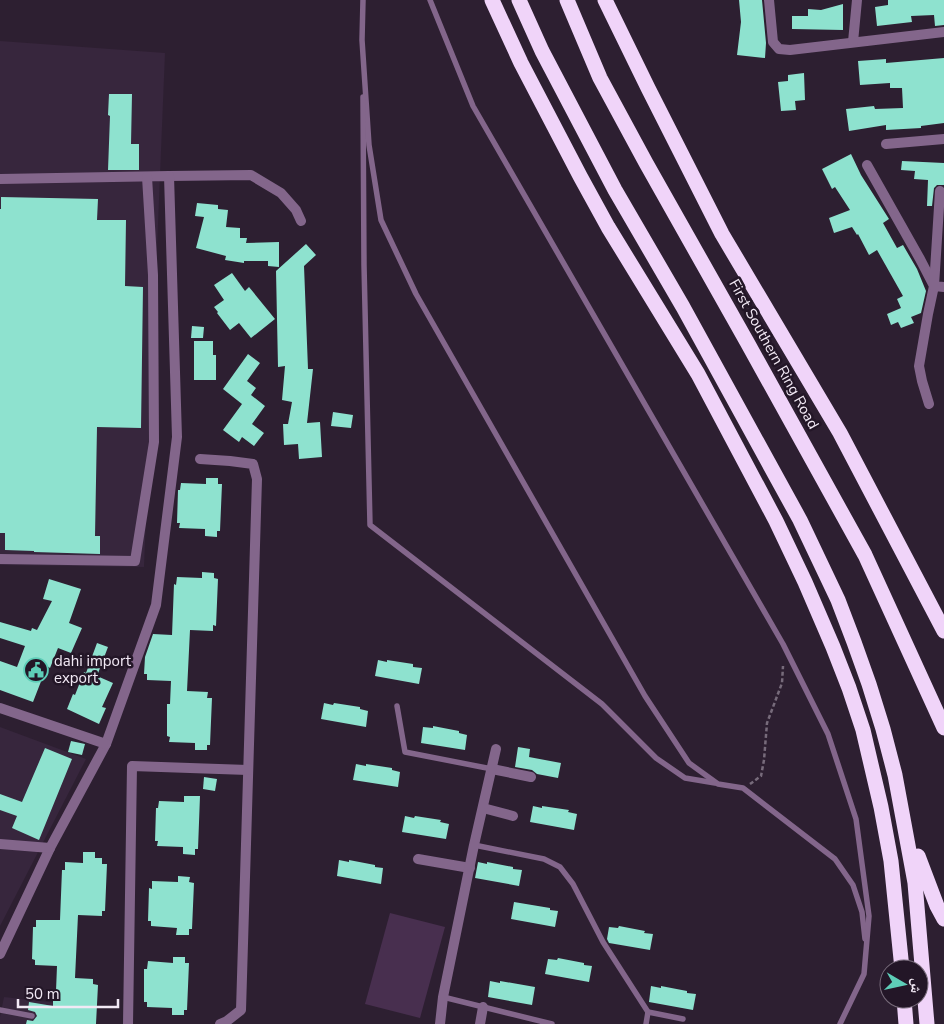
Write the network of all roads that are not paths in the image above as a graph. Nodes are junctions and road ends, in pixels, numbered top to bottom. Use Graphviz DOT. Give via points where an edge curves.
graph roads {
  1 [pos="363,0"];
  2 [pos="430,0"];
  3 [pos="492,0"];
  4 [pos="519,0"];
  5 [pos="530,0"];
  6 [pos="567,0"];
  7 [pos="770,0"];
  8 [pos="857,0"];
  9 [pos="607,2"];
  10 [pos="944,32"];
  11 [pos="362,40"];
  12 [pos="853,42"];
  13 [pos="542,51"];
  14 [pos="944,139"];
  15 [pos="886,144"];
  16 [pos="867,165"];
  17 [pos="169,176"];
  18 [pos="147,177"];
  19 [pos="0,179"];
  20 [pos="940,191"];
  21 [pos="300,221"];
  22 [pos="939,287"];
  23 [pos="929,404"];
  24 [pos="200,459"];
  25 [pos="0,559"];
  26 [pos="944,631"];
  27 [pos="397,706"];
  28 [pos="0,708"];
  29 [pos="944,728"];
  30 [pos="106,744"];
  31 [pos="496,749"];
  32 [pos="492,769"];
  33 [pos="248,770"];
  34 [pos="531,777"];
  35 [pos="718,784"];
  36 [pos="483,808"];
  37 [pos="513,816"];
  38 [pos="904,822"];
  39 [pos="0,844"];
  40 [pos="474,845"];
  41 [pos="50,848"];
  42 [pos="418,859"];
  43 [pos="470,868"];
  44 [pos="944,920"];
  45 [pos="866,950"];
  46 [pos="0,954"];
  47 [pos="901,959"];
  48 [pos="443,997"];
  49 [pos="483,1007"];
  50 [pos="905,1009"];
  51 [pos="0,1010"];
  52 [pos="648,1012"];
  53 [pos="32,1016"];
  54 [pos="683,1019"];
  55 [pos="128,1024"];
  56 [pos="220,1024"];
  57 [pos="440,1024"];
  58 [pos="480,1024"];
  59 [pos="552,1024"];
  60 [pos="646,1024"];
  61 [pos="840,1024"];
  62 [pos="906,1024"];
  63 [pos="927,1024"];
  1 -- 11 [label="lane"];
  2 -- 45 [label="lane" via="473,106 783,644 828,734 856,819 869,916"];
  3 -- 47 [label="highway" via="580,176 724,422 776,521 833,647 862,730 881,807 891,861"];
  4 -- 13 [label="highway"];
  5 -- 13 [label="highway"];
  6 -- 29 [label="highway, First Southern Ring Road" via="600,78 864,555"];
  7 -- 12 [label="street" via="774,42 779,49"];
  8 -- 12 [label="street"];
  9 -- 26 [label="highway, First Southern Ring Road" via="722,234 840,433"];
  10 -- 12 [label="street"];
  11 -- 35 [label="lane" via="370,146 381,220 412,286 645,696 689,763"];
  11 -- 35 [label="lane" via="370,524 602,704 656,758 685,778"];
  13 -- 38 [label="highway" via="615,190 688,315 820,560 869,684 883,729"];
  14 -- 15 [label="street"];
  16 -- 22 [label="street"];
  17 -- 18 [label="street"];
  17 -- 21 [label="street" via="251,175 281,193 296,210"];
  17 -- 30 [label="street" via="176,437 156,605"];
  18 -- 19 [label="street"];
  18 -- 25 [label="street" via="153,275 154,442 135,561"];
  20 -- 22 [label="street"];
  22 -- 23 [label="street" via="928,314 919,366"];
  24 -- 33 [label="street" via="253,464 257,479"];
  27 -- 32 [label="lane" via="405,752"];
  28 -- 30 [label="street"];
  30 -- 41 [label="street"];
  31 -- 32 [label="street"];
  32 -- 34 [label="street"];
  32 -- 36 [label="street"];
  33 -- 55 [label="street" via="132,766"];
  33 -- 56 [label="street" via="241,1010"];
  35 -- 45 [label="lane" via="743,788 835,860 853,884 862,912"];
  36 -- 37 [label="street"];
  36 -- 40 [label="street"];
  38 -- 44 [label="highway"];
  38 -- 63 [label="highway" via="915,883"];
  39 -- 41 [label="street"];
  40 -- 43 [label="street"];
  40 -- 52 [label="lane" via="544,859 560,867"];
  41 -- 46 [label="street"];
  42 -- 43 [label="street"];
  43 -- 48 [label="street"];
  45 -- 61 [label="lane" via="864,974"];
  48 -- 49 [label="lane"];
  48 -- 57 [label="street"];
  49 -- 58 [label="street"];
  49 -- 59 [label="lane"];
  50 -- 62 [label="highway"];
  51 -- 53 [label="lane"];
  52 -- 54 [label="lane"];
  52 -- 60 [label="lane"];
}
